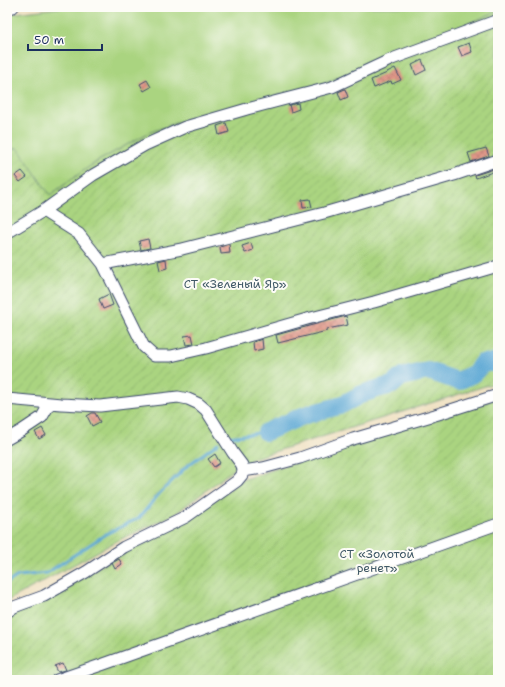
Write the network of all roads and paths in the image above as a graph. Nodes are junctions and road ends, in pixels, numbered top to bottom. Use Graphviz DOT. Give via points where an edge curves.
graph roads {
  1 [pos="13,7"];
  2 [pos="7,8"];
  3 [pos="498,20"];
  4 [pos="498,160"];
  5 [pos="42,211"];
  6 [pos="7,233"];
  7 [pos="102,264"];
  8 [pos="498,266"];
  9 [pos="498,395"];
  10 [pos="7,399"];
  11 [pos="50,403"];
  12 [pos="7,439"];
  13 [pos="243,470"];
  14 [pos="498,524"];
  15 [pos="7,612"];
  16 [pos="57,680"];
  1 -- 2 [label="street"];
  3 -- 5 [label="street" via="392,59 332,87 185,127 145,145 93,174"];
  4 -- 7 [label="street" via="324,213 182,249"];
  5 -- 6 [label="street"];
  5 -- 7 [label="street" via="79,234"];
  7 -- 8 [label="street" via="144,348 154,356 171,356 206,348"];
  9 -- 13 [label="street" via="293,460"];
  10 -- 11 [label="street"];
  11 -- 12 [label="street" via="42,417"];
  11 -- 13 [label="street" via="100,406 178,397 188,399 206,410"];
  13 -- 15 [label="street" via="237,481 186,517 124,547 44,596"];
  14 -- 16 [label="street"];
}
